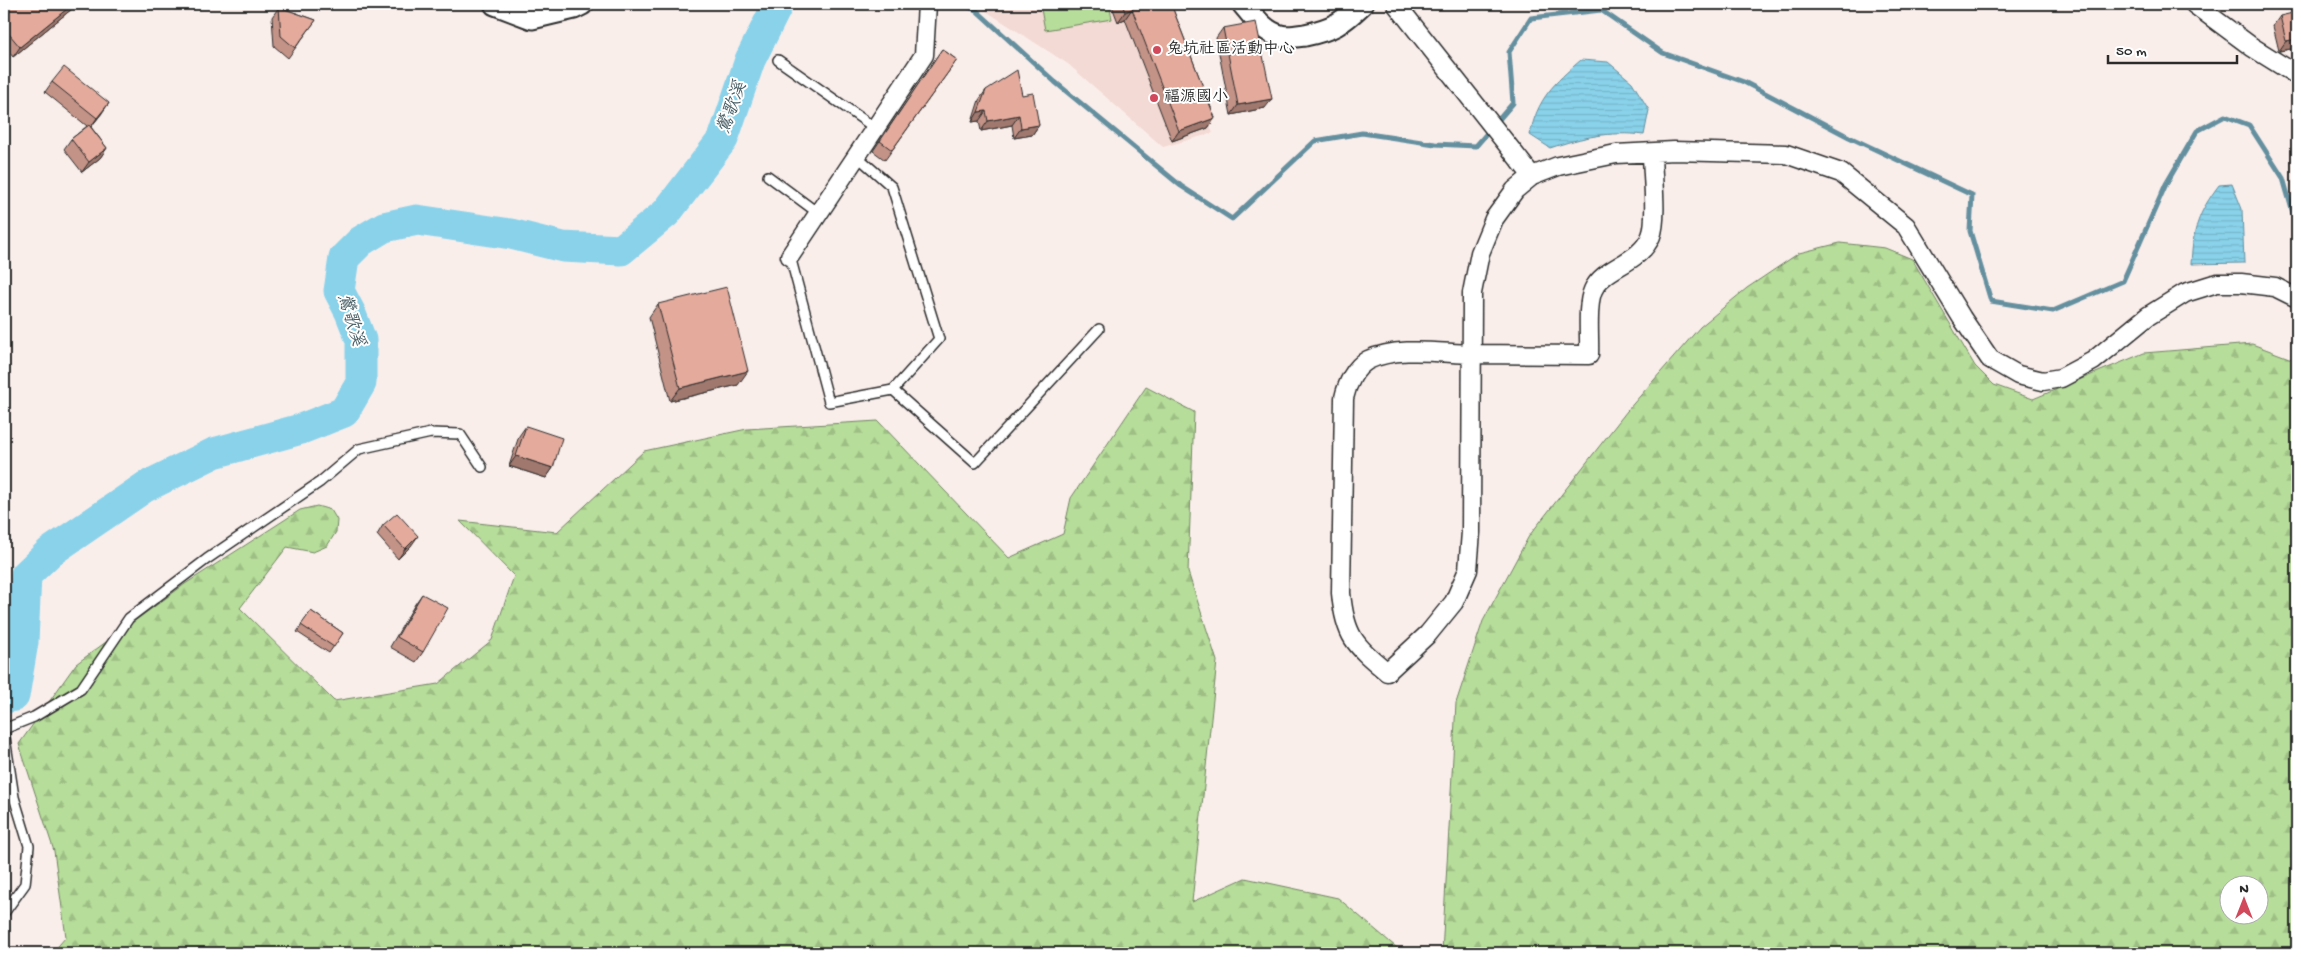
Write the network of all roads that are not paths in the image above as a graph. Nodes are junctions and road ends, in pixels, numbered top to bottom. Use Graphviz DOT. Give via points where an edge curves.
graph roads {
  1 [pos="495,4"];
  2 [pos="582,4"];
  3 [pos="927,4"];
  4 [pos="1243,4"];
  5 [pos="1362,4"];
  6 [pos="1396,4"];
  7 [pos="2194,4"];
  8 [pos="778,60"];
  9 [pos="2297,74"];
  10 [pos="875,128"];
  11 [pos="1652,152"];
  12 [pos="856,156"];
  13 [pos="768,176"];
  14 [pos="1532,176"];
  15 [pos="818,213"];
  16 [pos="790,256"];
  17 [pos="2297,298"];
  18 [pos="1099,329"];
  19 [pos="1472,354"];
  20 [pos="893,390"];
  21 [pos="482,467"];
  22 [pos="4,730"];
  23 [pos="4,913"];
  1 -- 2 [label="street" via="532,18"];
  3 -- 10 [label="street" via="924,55"];
  4 -- 5 [label="street" via="1259,23 1281,36 1300,36 1330,29"];
  6 -- 14 [label="street"];
  7 -- 9 [label="street" via="2252,47"];
  8 -- 10 [label="lane"];
  10 -- 12 [label="street"];
  11 -- 14 [label="street" via="1616,154 1558,166"];
  11 -- 17 [label="street" via="1786,154 1840,173 1906,226 1990,359 2018,375 2043,380 2061,378 2093,361 2148,316 2186,293 2217,283 2275,287"];
  11 -- 19 [label="street" via="1654,229 1642,252 1602,280 1594,290 1590,302 1589,355"];
  12 -- 15 [label="street"];
  12 -- 20 [label="lane" via="892,187 939,339"];
  13 -- 15 [label="lane"];
  14 -- 19 [label="street" via="1515,190 1494,219 1480,253 1472,293"];
  15 -- 16 [label="street"];
  16 -- 20 [label="lane" via="829,402"];
  18 -- 20 [label="lane" via="975,463"];
  19 -- 19 [label="street" via="1402,352 1383,355 1366,361 1356,371 1345,392 1343,615 1360,649 1387,672 1428,634 1454,602 1468,570"];
  21 -- 22 [label="lane" via="460,434 431,433 358,449 320,482 207,559 129,618 81,689 34,717"];
  22 -- 23 [label="lane" via="14,797 29,846 25,884"];
}
